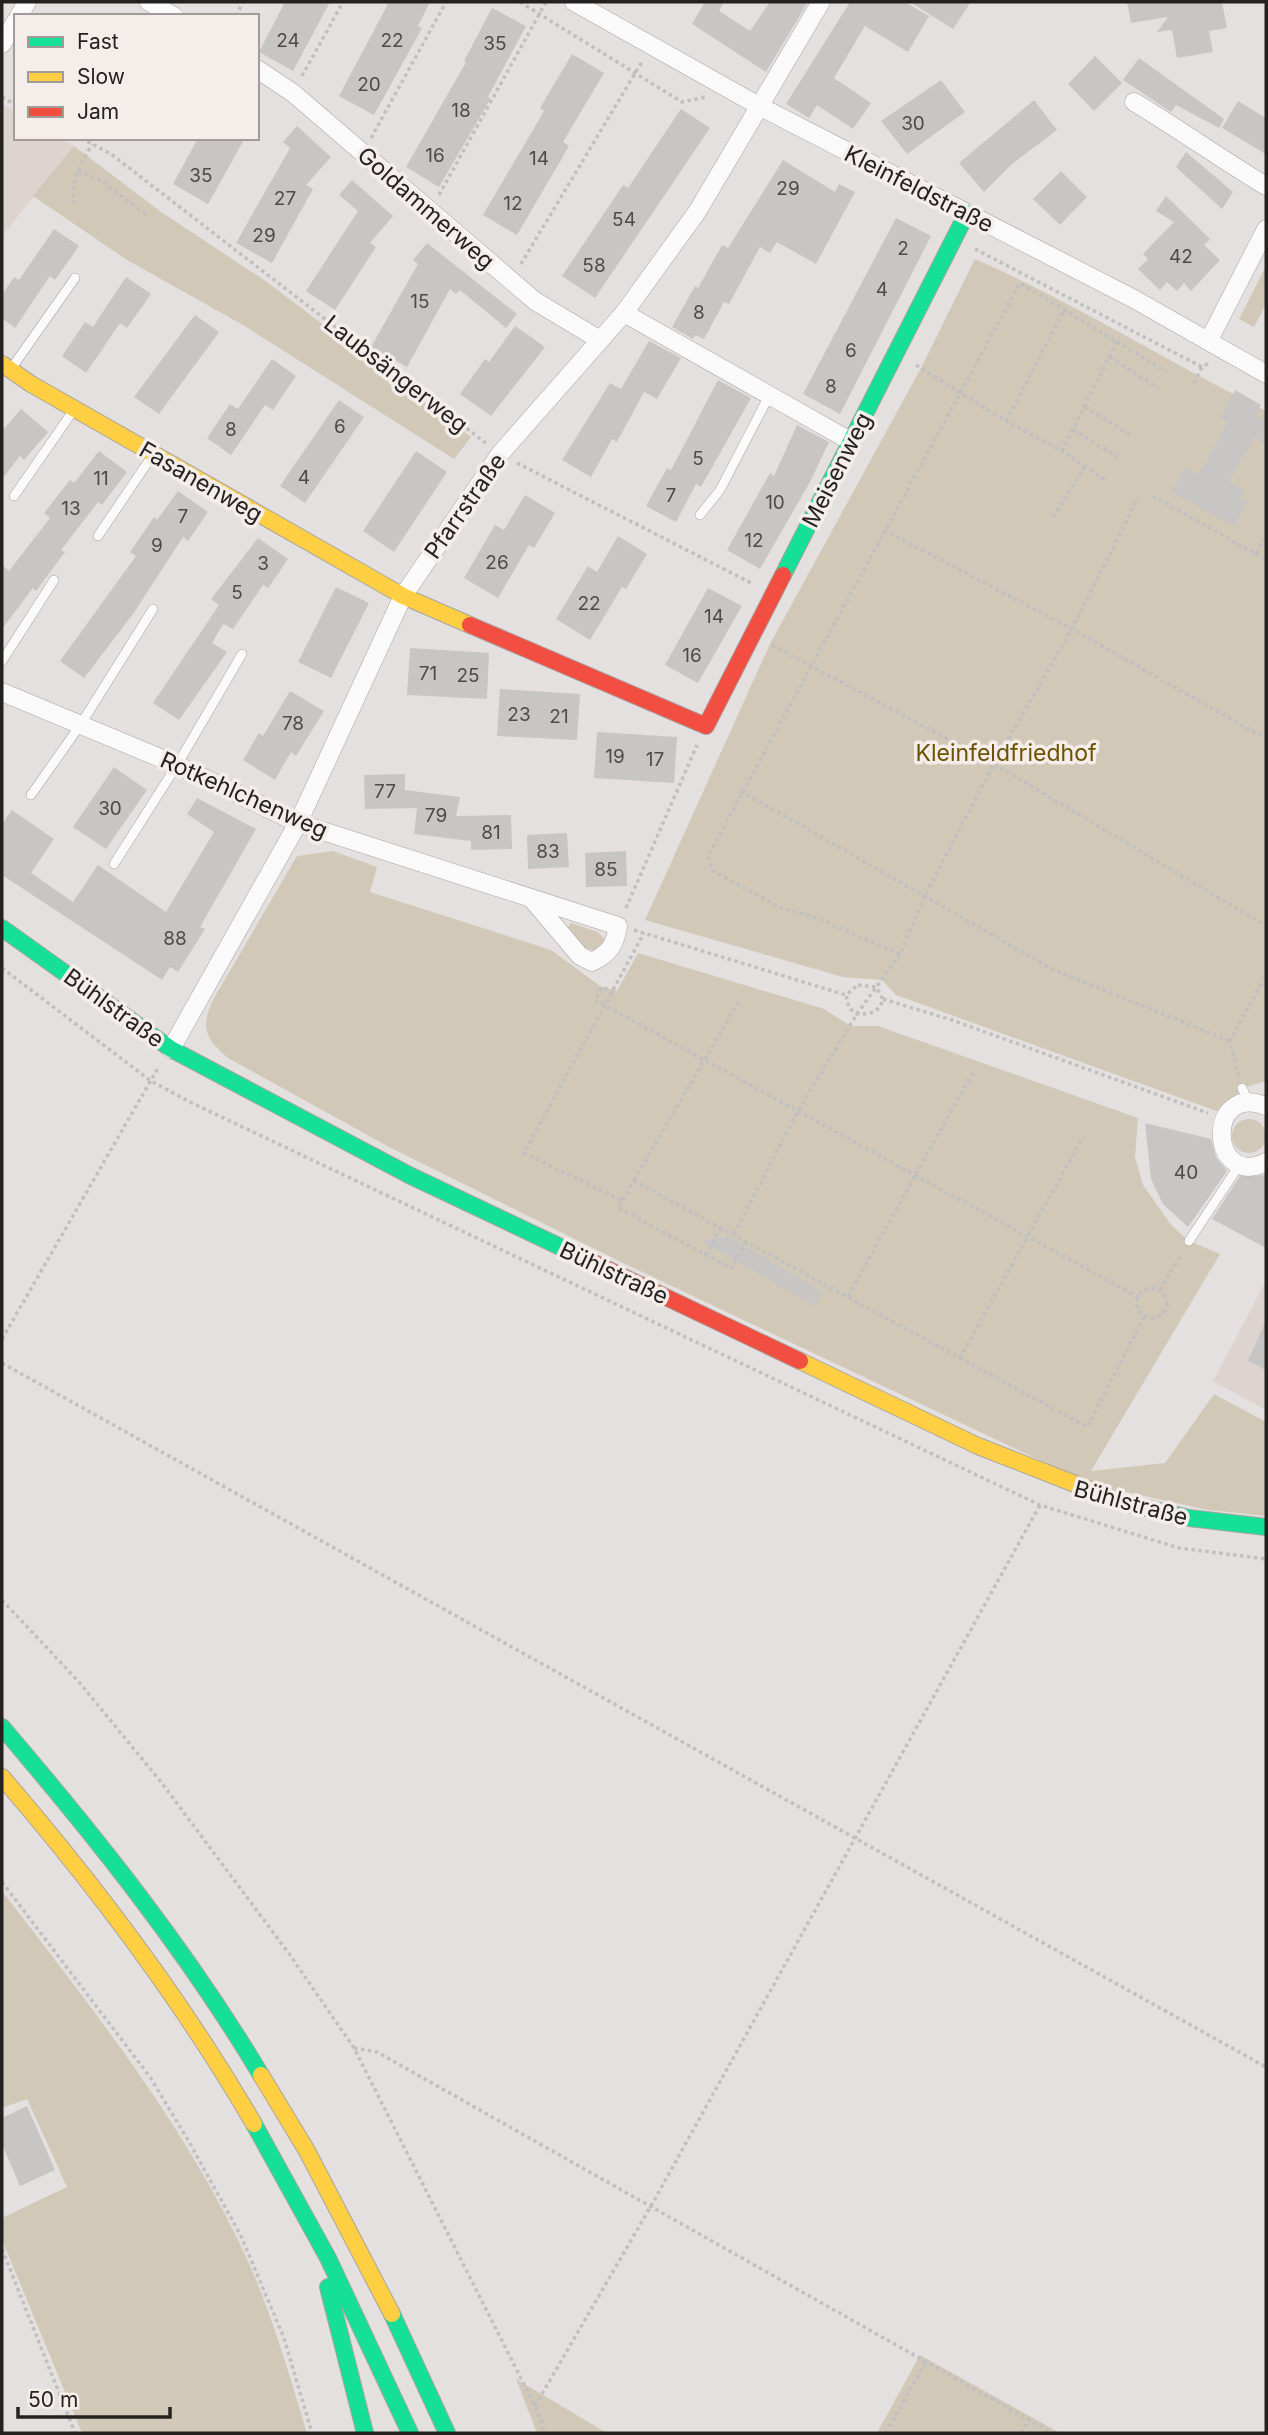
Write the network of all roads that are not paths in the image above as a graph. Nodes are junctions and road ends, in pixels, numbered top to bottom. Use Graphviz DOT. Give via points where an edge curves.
graph roads {
  1 [pos="149,2"];
  2 [pos="574,2"];
  3 [pos="821,2"];
  4 [pos="170,14"];
  5 [pos="14,24"];
  6 [pos="2,44"];
  7 [pos="259,70"];
  8 [pos="1134,102"];
  9 [pos="758,106"];
  10 [pos="1266,186"];
  11 [pos="967,213"];
  12 [pos="1266,229"];
  13 [pos="75,278"];
  14 [pos="624,313"];
  15 [pos="600,340"];
  16 [pos="1209,340"];
  17 [pos="6,367"];
  18 [pos="1266,374"];
  19 [pos="769,396"];
  20 [pos="74,409"];
  21 [pos="852,442"];
  22 [pos="153,455"];
  23 [pos="14,496"];
  24 [pos="699,515"];
  25 [pos="98,536"];
  26 [pos="54,580"];
  27 [pos="403,596"];
  28 [pos="153,609"];
  29 [pos="242,654"];
  30 [pos="2,661"];
  31 [pos="2,692"];
  32 [pos="81,724"];
  33 [pos="177,765"];
  34 [pos="31,795"];
  35 [pos="298,823"];
  36 [pos="114,864"];
  37 [pos="531,898"];
  38 [pos="2,928"];
  39 [pos="171,1049"];
  40 [pos="1252,1099"];
  41 [pos="1266,1162"];
  42 [pos="1240,1164"];
  43 [pos="1189,1241"];
  44 [pos="1266,1527"];
  45 [pos="2,1727"];
  46 [pos="2,1777"];
  47 [pos="312,2227"];
  48 [pos="365,2433"];
  49 [pos="410,2433"];
  50 [pos="447,2433"];
  1 -- 4 [label="street"];
  2 -- 9 [label="street, Kleinfeldstraße"];
  3 -- 9 [label="street, Pfarrstraße"];
  5 -- 6 [label="street"];
  7 -- 15 [label="street, Goldammerweg" via="293,93 535,301"];
  8 -- 10 [label="street"];
  9 -- 11 [label="street, Kleinfeldstraße"];
  9 -- 14 [label="street, Pfarrstraße" via="697,212"];
  11 -- 16 [label="street, Kleinfeldstraße"];
  11 -- 21 [label="main road, Meisenweg"];
  12 -- 16 [label="street"];
  13 -- 17 [label="lane"];
  14 -- 15 [label="street, Pfarrstraße"];
  14 -- 19 [label="street"];
  15 -- 27 [label="street, Pfarrstraße" via="500,454"];
  16 -- 18 [label="street, Kleinfeldstraße"];
  17 -- 20 [label="main road, Fasanenweg"];
  19 -- 21 [label="street"];
  19 -- 24 [label="lane" via="720,490"];
  20 -- 22 [label="main road, Fasanenweg"];
  20 -- 23 [label="lane"];
  21 -- 27 [label="main road, Meisenweg" via="706,726"];
  22 -- 25 [label="lane"];
  22 -- 27 [label="main road, Fasanenweg"];
  26 -- 30 [label="lane"];
  27 -- 35 [label="street, Pfarrstraße"];
  28 -- 32 [label="lane"];
  29 -- 33 [label="lane"];
  31 -- 32 [label="street, Rotkehlchenweg"];
  32 -- 33 [label="street, Rotkehlchenweg"];
  32 -- 34 [label="lane"];
  33 -- 35 [label="street, Rotkehlchenweg"];
  33 -- 36 [label="lane"];
  35 -- 37 [label="street, Rotkehlchenweg"];
  35 -- 39 [label="street, Pfarrstraße"];
  37 -- 37 [label="street, Rotkehlchenweg" via="580,956 592,962 605,956 631,930"];
  38 -- 39 [label="main road, Bühlstraße"];
  39 -- 44 [label="main road, Bühlstraße" via="409,1175 1073,1488 1167,1516"];
  40 -- 42 [label="street" via="1230,1111 1220,1139"];
  41 -- 42 [label="street"];
  42 -- 43 [label="lane"];
  45 -- 50 [label="main road" via="156,1916 272,2088 358,2240"];
  46 -- 47 [label="main road" via="111,1911 174,1998 262,2137"];
  47 -- 48 [label="main road"];
  47 -- 49 [label="main road" via="364,2328"];
}
